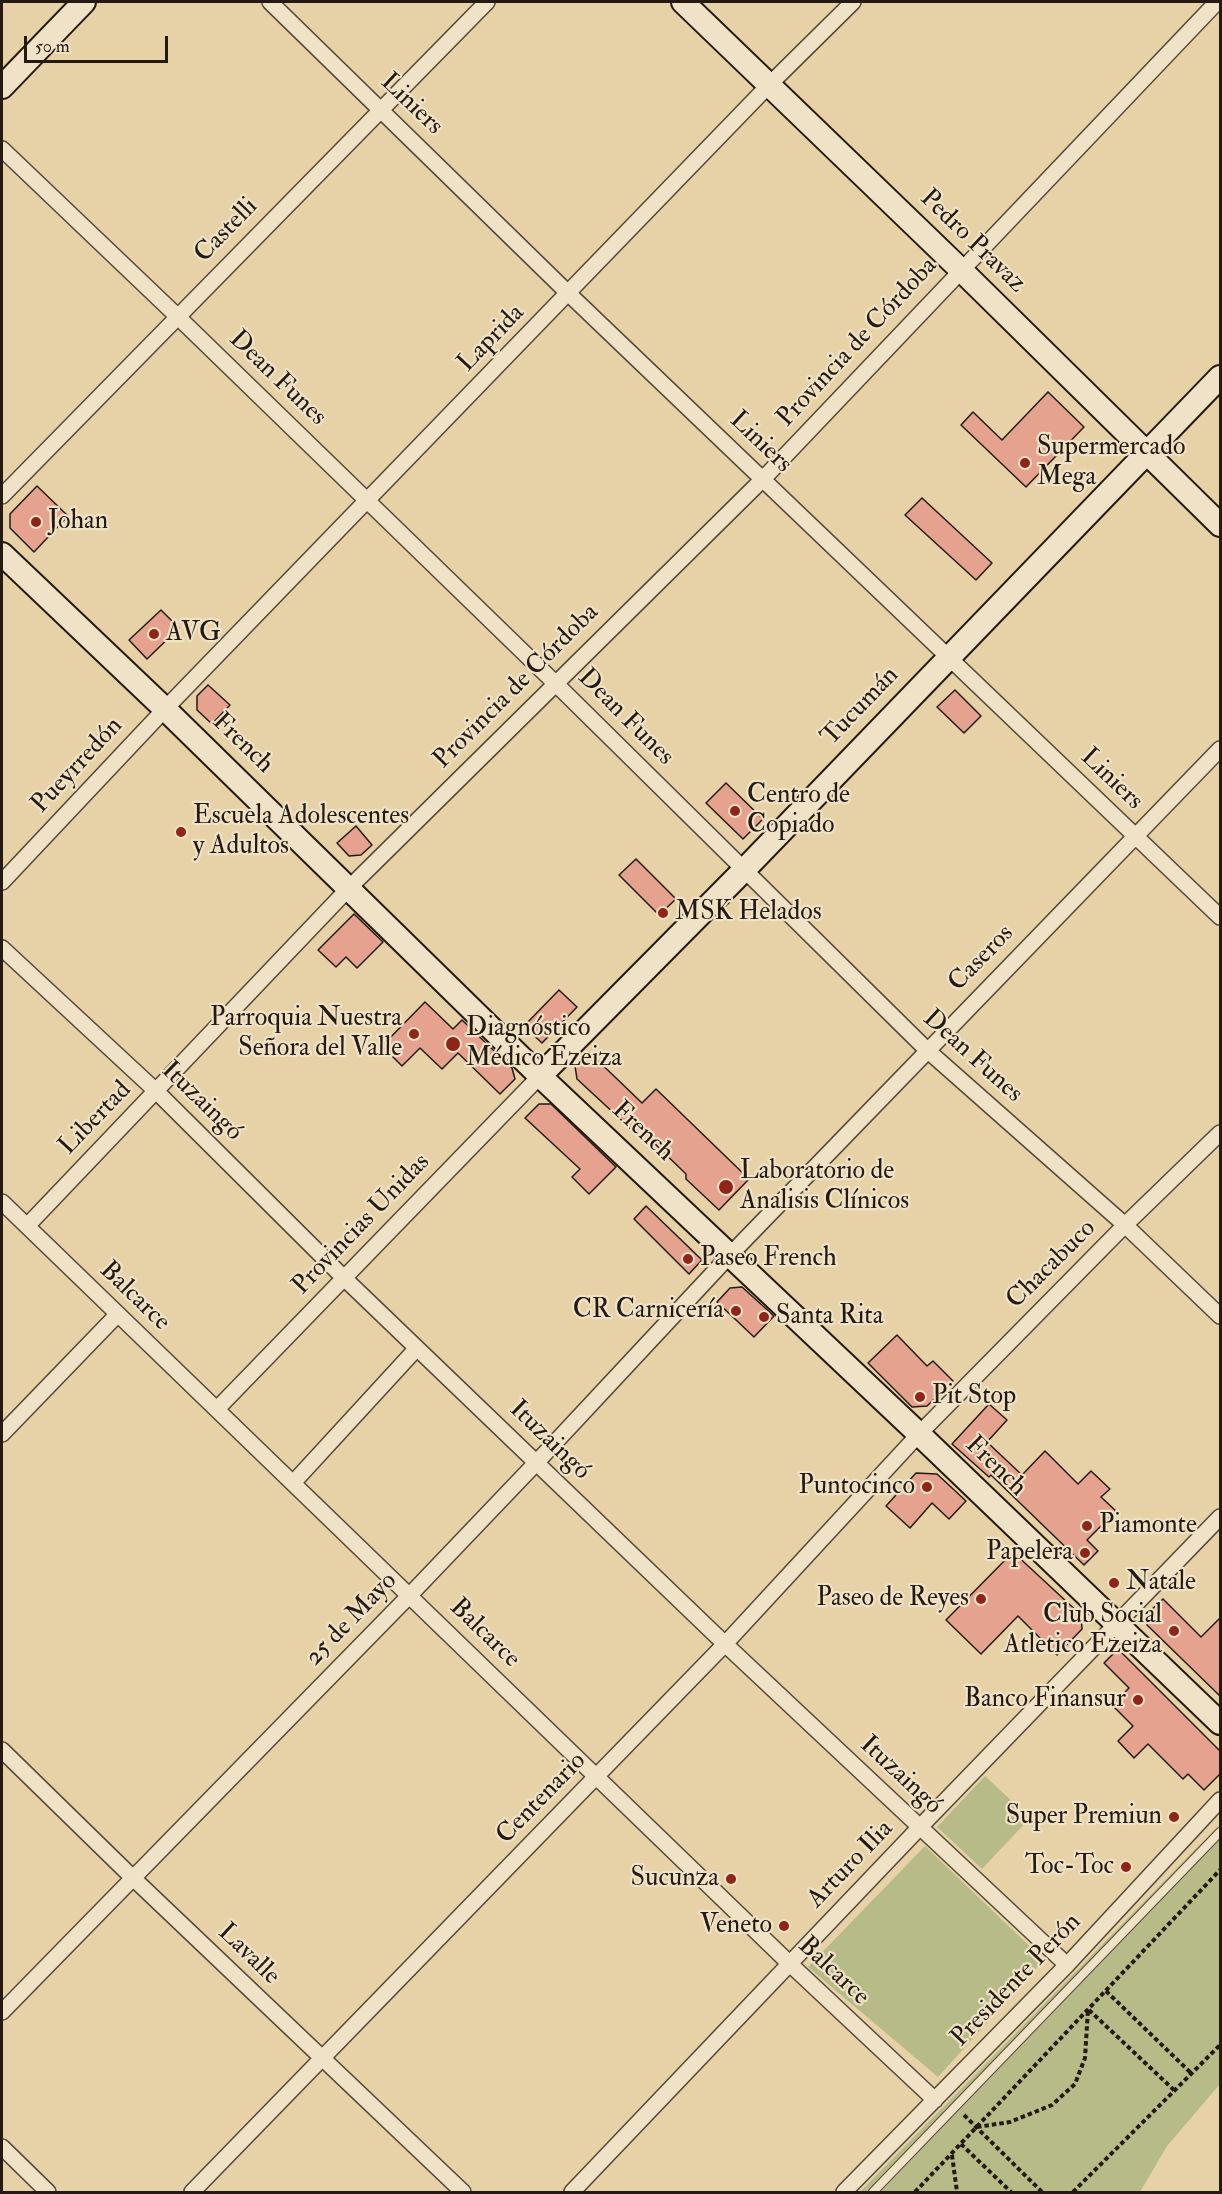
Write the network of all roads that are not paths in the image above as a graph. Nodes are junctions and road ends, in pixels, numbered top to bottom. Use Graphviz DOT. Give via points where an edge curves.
graph roads {
  1 [pos="84,2"];
  2 [pos="270,2"];
  3 [pos="487,2"];
  4 [pos="683,2"];
  5 [pos="853,2"];
  6 [pos="1217,2"];
  7 [pos="769,85"];
  8 [pos="2,87"];
  9 [pos="381,108"];
  10 [pos="2,149"];
  11 [pos="961,270"];
  12 [pos="569,294"];
  13 [pos="177,316"];
  14 [pos="1221,377"];
  15 [pos="1147,453"];
  16 [pos="763,479"];
  17 [pos="2,496"];
  18 [pos="368,502"];
  19 [pos="1221,525"];
  20 [pos="2,554"];
  21 [pos="949,657"];
  22 [pos="555,683"];
  23 [pos="165,709"];
  24 [pos="1221,749"];
  25 [pos="1135,837"];
  26 [pos="745,869"];
  27 [pos="2,882"];
  28 [pos="349,888"];
  29 [pos="1221,917"];
  30 [pos="2,948"];
  31 [pos="927,1050"];
  32 [pos="540,1076"];
  33 [pos="156,1091"];
  34 [pos="1221,1133"];
  35 [pos="2,1202"];
  36 [pos="1125,1225"];
  37 [pos="27,1226"];
  38 [pos="730,1255"];
  39 [pos="344,1278"];
  40 [pos="117,1315"];
  41 [pos="1221,1316"];
  42 [pos="417,1348"];
  43 [pos="217,1408"];
  44 [pos="2,1434"];
  45 [pos="919,1434"];
  46 [pos="536,1463"];
  47 [pos="293,1483"];
  48 [pos="1221,1516"];
  49 [pos="409,1596"];
  50 [pos="1116,1624"];
  51 [pos="725,1644"];
  52 [pos="1221,1723"];
  53 [pos="2,1750"];
  54 [pos="597,1776"];
  55 [pos="1221,1800"];
  56 [pos="920,1827"];
  57 [pos="1221,1832"];
  58 [pos="133,1878"];
  59 [pos="790,1964"];
  60 [pos="1067,1965"];
  61 [pos="1080,1978"];
  62 [pos="2,2012"];
  63 [pos="323,2059"];
  64 [pos="935,2100"];
  65 [pos="952,2109"];
  66 [pos="2,2147"];
  67 [pos="48,2193"];
  68 [pos="192,2193"];
  69 [pos="463,2193"];
  70 [pos="572,2193"];
  71 [pos="844,2193"];
  72 [pos="873,2193"];
  1 -- 8 [label="street"];
  2 -- 9 [label="street, Liniers"];
  3 -- 9 [label="street, Castelli"];
  4 -- 7 [label="street, Pedro Pravaz"];
  5 -- 7 [label="street, Laprida"];
  6 -- 11 [label="street, Provincia de Córdoba"];
  7 -- 11 [label="street, Pedro Pravaz"];
  7 -- 12 [label="street, Laprida"];
  9 -- 12 [label="street, Liniers"];
  9 -- 13 [label="street, Castelli"];
  10 -- 13 [label="street, Dean Funes"];
  11 -- 15 [label="street, Pedro Pravaz"];
  11 -- 16 [label="street, Provincia de Córdoba"];
  12 -- 16 [label="street, Liniers"];
  12 -- 18 [label="street, Laprida"];
  13 -- 17 [label="street, Castelli"];
  13 -- 18 [label="street, Dean Funes"];
  14 -- 15 [label="street, Tucumán"];
  15 -- 19 [label="street, Pedro Pravaz"];
  15 -- 21 [label="street, Tucumán"];
  16 -- 21 [label="street, Liniers"];
  16 -- 22 [label="street, Provincia de Córdoba"];
  18 -- 22 [label="street, Dean Funes"];
  18 -- 23 [label="street, Laprida"];
  20 -- 23 [label="street, French"];
  21 -- 25 [label="street, Liniers"];
  21 -- 26 [label="street, Tucumán"];
  22 -- 26 [label="street, Dean Funes"];
  22 -- 28 [label="street, Provincia de Córdoba"];
  23 -- 27 [label="street, Pueyrredón"];
  23 -- 28 [label="street, French"];
  24 -- 25 [label="street, Caseros"];
  25 -- 29 [label="street, Liniers"];
  25 -- 31 [label="street, Caseros"];
  26 -- 31 [label="street, Dean Funes"];
  26 -- 32 [label="street, Tucumán"];
  28 -- 32 [label="street, French"];
  28 -- 33 [label="street, Libertad"];
  30 -- 33 [label="street, Ituzaingó"];
  31 -- 36 [label="street, Dean Funes"];
  31 -- 38 [label="street, Caseros"];
  32 -- 38 [label="street, French"];
  32 -- 39 [label="street, Provincias Unidas"];
  33 -- 37 [label="street, Libertad"];
  33 -- 39 [label="street, Ituzaingó"];
  34 -- 36 [label="street, Chacabuco"];
  35 -- 37 [label="street, Balcarce"];
  36 -- 41 [label="street, Dean Funes"];
  36 -- 45 [label="street, Chacabuco"];
  37 -- 40 [label="street, Balcarce"];
  38 -- 45 [label="street, French"];
  38 -- 46 [label="street, 25 de Mayo"];
  39 -- 42 [label="street, Ituzaingó"];
  39 -- 43 [label="street, Provincias Unidas"];
  40 -- 43 [label="street, Balcarce"];
  40 -- 44 [label="street"];
  42 -- 46 [label="street, Ituzaingó"];
  42 -- 47 [label="street"];
  43 -- 47 [label="street, Balcarce"];
  45 -- 50 [label="street, French"];
  45 -- 51 [label="street, Centenario"];
  46 -- 49 [label="street, 25 de Mayo"];
  46 -- 51 [label="street, Ituzaingó"];
  47 -- 49 [label="street, Balcarce"];
  48 -- 50 [label="street, Arturo Ilia"];
  49 -- 54 [label="street, Balcarce"];
  49 -- 58 [label="street, 25 de Mayo"];
  50 -- 52 [label="street, French"];
  50 -- 56 [label="street, Arturo Ilia"];
  51 -- 54 [label="street, Centenario"];
  51 -- 56 [label="street, Ituzaingó"];
  53 -- 58 [label="street, Lavalle"];
  54 -- 59 [label="street, Balcarce"];
  54 -- 63 [label="street, Centenario"];
  55 -- 60 [label="street, Presidente Perón"];
  56 -- 59 [label="street, Arturo Ilia"];
  56 -- 60 [label="street, Ituzaingó"];
  57 -- 61 [label="lane"];
  58 -- 62 [label="street, 25 de Mayo"];
  58 -- 63 [label="street, Lavalle"];
  59 -- 64 [label="street, Balcarce"];
  59 -- 70 [label="street, Arturo Ilia"];
  60 -- 61 [label="lane"];
  60 -- 64 [label="street, Presidente Perón"];
  61 -- 65 [label="lane"];
  63 -- 68 [label="street, Centenario"];
  63 -- 69 [label="street, Lavalle"];
  64 -- 65 [label="lane"];
  64 -- 71 [label="street, Presidente Perón"];
  65 -- 72 [label="lane"];
  66 -- 67 [label="street"];
}
